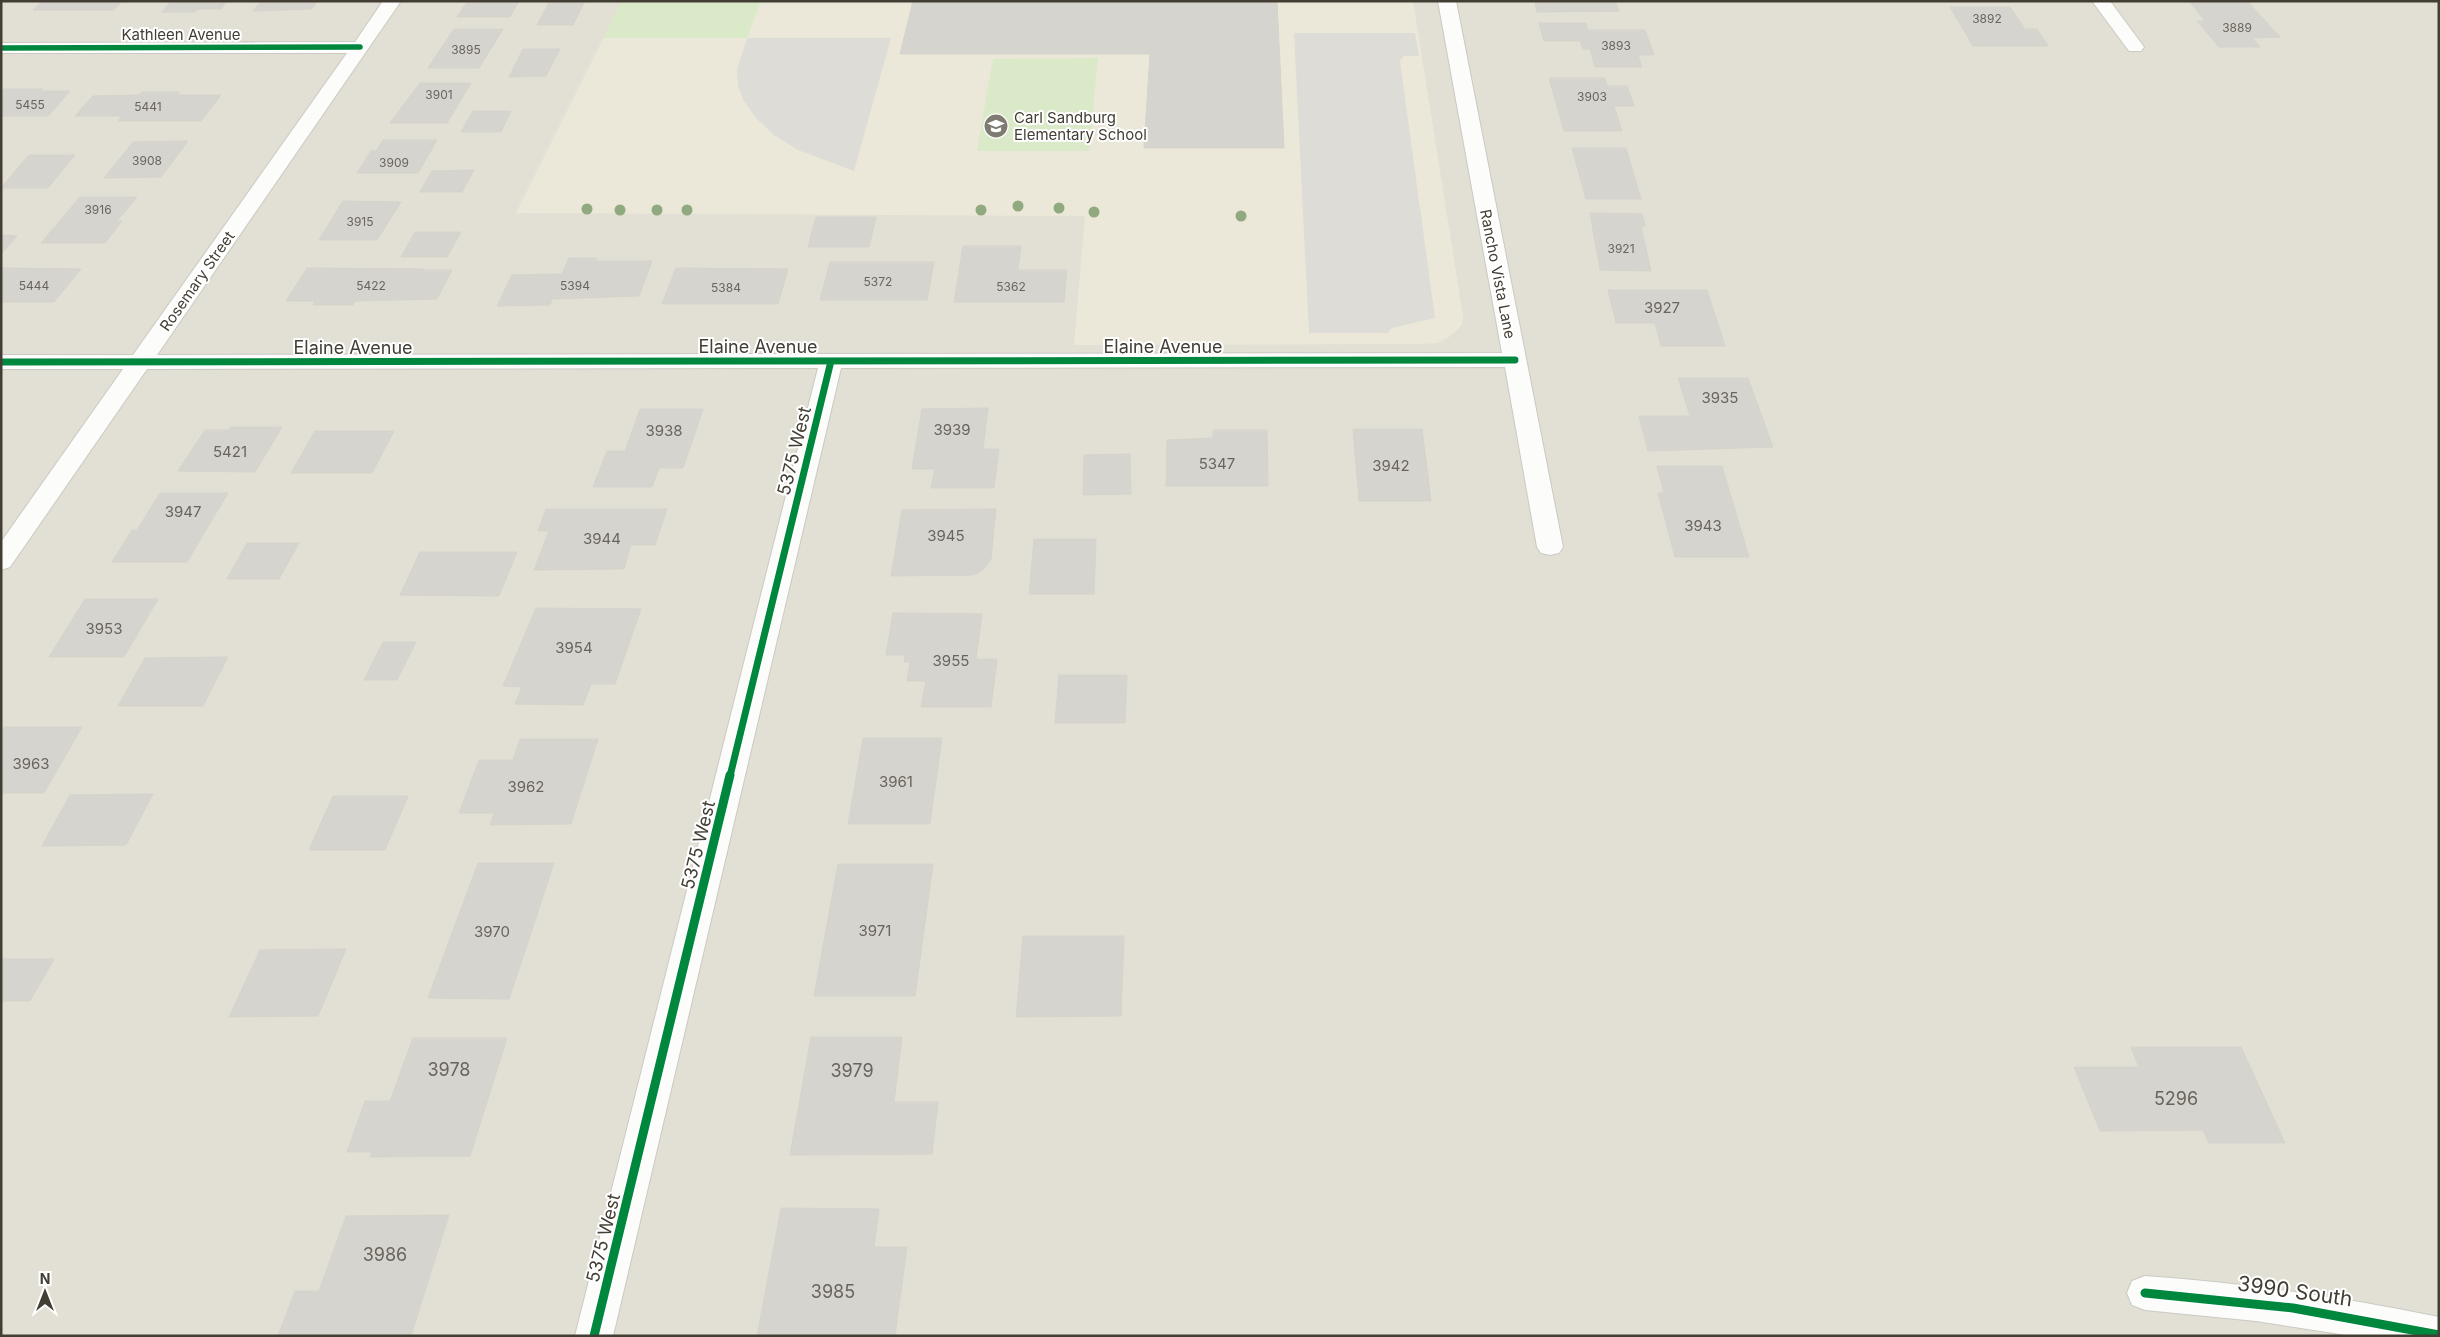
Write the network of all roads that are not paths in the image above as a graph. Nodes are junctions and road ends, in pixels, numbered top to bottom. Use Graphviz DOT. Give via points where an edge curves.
graph roads {
  1 [pos="392,1"];
  2 [pos="1447,1"];
  3 [pos="2100,1"];
  4 [pos="2135,47"];
  5 [pos="1,48"];
  6 [pos="360,48"];
  7 [pos="1514,360"];
  8 [pos="831,361"];
  9 [pos="1,362"];
  10 [pos="141,362"];
  11 [pos="1550,547"];
  12 [pos="1,561"];
  13 [pos="2145,1293"];
  14 [pos="2439,1335"];
  15 [pos="594,1336"];
  1 -- 6 [label="street, Rosemary Street"];
  2 -- 7 [label="street, Rancho Vista Lane"];
  3 -- 4 [label="street"];
  5 -- 6 [label="street, Kathleen Avenue"];
  6 -- 10 [label="street, Rosemary Street"];
  7 -- 8 [label="street, Elaine Avenue"];
  7 -- 11 [label="street, Rancho Vista Lane"];
  8 -- 10 [label="street, Elaine Avenue"];
  8 -- 15 [label="street, 5375 West"];
  9 -- 10 [label="street, Elaine Avenue"];
  10 -- 12 [label="street, Rosemary Street"];
  13 -- 14 [label="street, 3990 South" via="2304,1308"];
}
